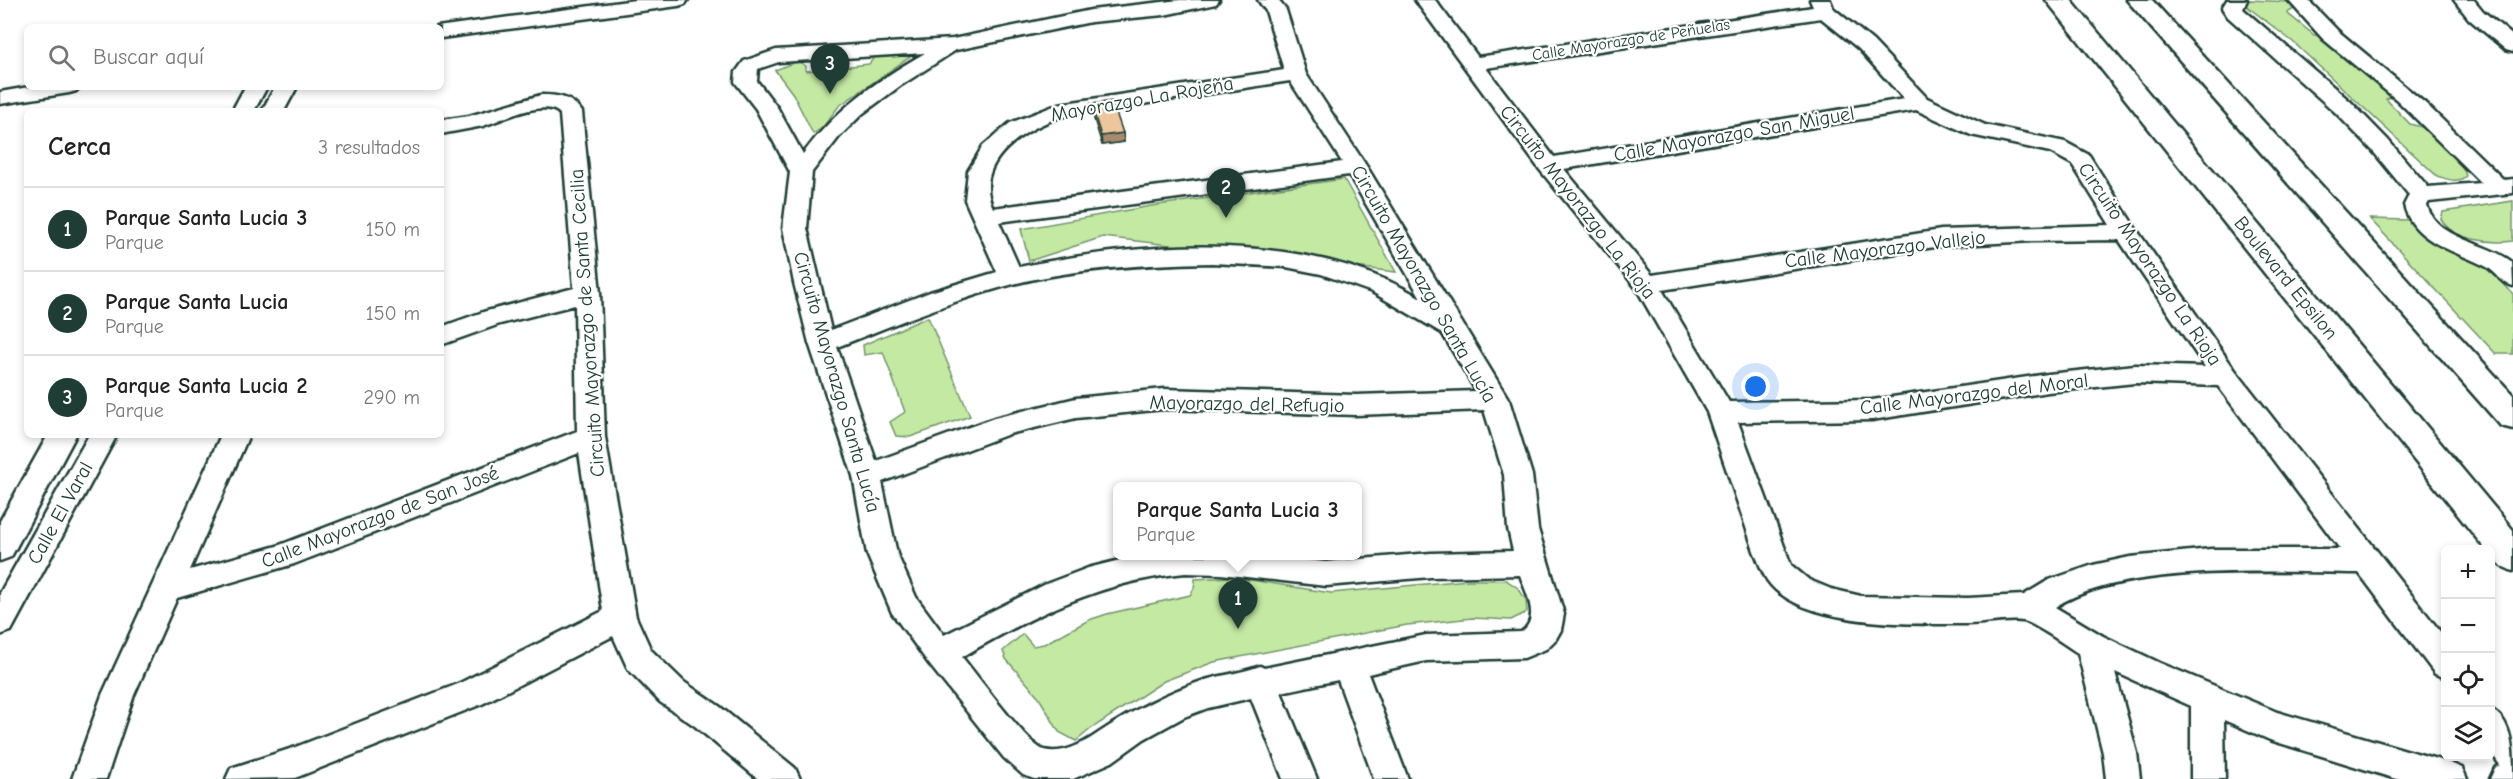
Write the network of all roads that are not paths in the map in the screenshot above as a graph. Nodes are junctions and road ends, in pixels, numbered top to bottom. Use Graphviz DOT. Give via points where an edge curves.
graph roads {
  1 [pos="678,0"];
  2 [pos="1209,0"];
  3 [pos="1268,0"];
  4 [pos="1425,0"];
  5 [pos="2058,0"];
  6 [pos="2139,0"];
  7 [pos="2237,0"];
  8 [pos="2298,0"];
  9 [pos="2464,0"];
  10 [pos="1823,5"];
  11 [pos="444,32"];
  12 [pos="953,45"];
  13 [pos="2513,46"];
  14 [pos="1472,64"];
  15 [pos="1296,74"];
  16 [pos="50,90"];
  17 [pos="254,90"];
  18 [pos="284,90"];
  19 [pos="0,98"];
  20 [pos="1919,103"];
  21 [pos="245,108"];
  22 [pos="275,108"];
  23 [pos="444,126"];
  24 [pos="1548,165"];
  25 [pos="1356,167"];
  26 [pos="801,172"];
  27 [pos="2506,187"];
  28 [pos="2421,194"];
  29 [pos="983,217"];
  30 [pos="2126,232"];
  31 [pos="2508,268"];
  32 [pos="1011,276"];
  33 [pos="1647,284"];
  34 [pos="587,293"];
  35 [pos="1450,327"];
  36 [pos="444,335"];
  37 [pos="822,343"];
  38 [pos="2226,377"];
  39 [pos="1495,400"];
  40 [pos="1721,412"];
  41 [pos="2513,417"];
  42 [pos="591,436"];
  43 [pos="60,438"];
  44 [pos="102,438"];
  45 [pos="234,438"];
  46 [pos="867,476"];
  47 [pos="0,549"];
  48 [pos="2513,556"];
  49 [pos="2368,561"];
  50 [pos="1531,562"];
  51 [pos="166,589"];
  52 [pos="2029,608"];
  53 [pos="620,617"];
  54 [pos="0,622"];
  55 [pos="2092,645"];
  56 [pos="940,654"];
  57 [pos="2441,659"];
  58 [pos="1348,664"];
  59 [pos="1260,681"];
  60 [pos="2207,698"];
  61 [pos="2495,730"];
  62 [pos="2513,756"];
  63 [pos="2513,776"];
  64 [pos="88,779"];
  65 [pos="243,779"];
  66 [pos="783,779"];
  67 [pos="1300,779"];
  68 [pos="1391,779"];
  69 [pos="2123,779"];
  70 [pos="2208,779"];
  71 [pos="2450,779"];
  72 [pos="2507,779"];
  1 -- 11 [label="street"];
  2 -- 12 [label="street" via="1091,16"];
  3 -- 15 [label="street, Circuito Mayorazgo Santa Lucía" via="1276,10"];
  4 -- 14 [label="street, Circuito Mayorazgo La Rioja"];
  5 -- 48 [label="street, Boulevard Epsilon"];
  6 -- 41 [label="street"];
  7 -- 28 [label="street" via="2232,8 2235,14 2343,107"];
  8 -- 27 [label="street" via="2334,40 2398,90"];
  9 -- 13 [label="street"];
  10 -- 14 [label="street, Calle Mayorazgo de Peñuelas"];
  10 -- 20 [label="street, Circuito Mayorazgo La Rioja"];
  12 -- 26 [label="street" via="877,91 841,122"];
  12 -- 26 [label="street" via="790,55 751,65 746,82 766,107"];
  14 -- 24 [label="street, Circuito Mayorazgo La Rioja"];
  15 -- 25 [label="street, Circuito Mayorazgo Santa Lucía"];
  15 -- 29 [label="street, Mayorazgo La Rojeña" via="1059,110 1030,121 991,151 979,171 977,200"];
  16 -- 19 [label="street"];
  17 -- 21 [label="street"];
  18 -- 22 [label="street"];
  20 -- 24 [label="street, Calle Mayorazgo San Miguel"];
  20 -- 30 [label="street, Circuito Mayorazgo La Rioja" via="1979,130 2057,147 2075,155 2086,166"];
  23 -- 34 [label="street, Circuito Mayorazgo de Santa Cecilia" via="539,101 567,106 571,112"];
  24 -- 33 [label="street, Circuito Mayorazgo La Rioja"];
  25 -- 29 [label="street"];
  25 -- 35 [label="street, Circuito Mayorazgo Santa Lucía"];
  26 -- 37 [label="street, Circuito Mayorazgo Santa Lucía" via="795,228"];
  27 -- 28 [label="street"];
  28 -- 31 [label="street" via="2415,201 2415,210 2429,228"];
  29 -- 32 [label="street, Mayorazgo La Rojeña"];
  30 -- 33 [label="street, Calle Mayorazgo Vallejo" via="1941,238"];
  30 -- 38 [label="street, Circuito Mayorazgo La Rioja"];
  32 -- 35 [label="street" via="1150,256 1276,259 1356,276 1379,285"];
  32 -- 37 [label="street" via="941,297"];
  33 -- 40 [label="street, Circuito Mayorazgo La Rioja"];
  34 -- 36 [label="street"];
  34 -- 42 [label="street, Circuito Mayorazgo de Santa Cecilia"];
  35 -- 39 [label="street, Circuito Mayorazgo Santa Lucía"];
  37 -- 46 [label="street, Circuito Mayorazgo Santa Lucía"];
  38 -- 40 [label="street, Calle Mayorazgo del Moral" via="2135,374 1872,410"];
  38 -- 49 [label="street, Circuito Mayorazgo La Rioja"];
  39 -- 46 [label="street, Mayorazgo del Refugio" via="1356,405 1164,399 1076,408 1004,425"];
  39 -- 50 [label="street, Circuito Mayorazgo Santa Lucía" via="1518,475 1523,529"];
  40 -- 52 [label="street, Circuito Mayorazgo La Rioja" via="1774,562 1779,573 1798,589 1861,609"];
  42 -- 51 [label="street, Calle Mayorazgo de San José" via="283,556"];
  42 -- 53 [label="street, Circuito Mayorazgo de Santa Cecilia"];
  43 -- 47 [label="street"];
  44 -- 54 [label="street, Calle El Varal"];
  45 -- 51 [label="street"];
  46 -- 56 [label="street, Circuito Mayorazgo Santa Lucía" via="882,554 903,604"];
  49 -- 52 [label="street, Circuito Mayorazgo La Rioja" via="2178,564 2088,579"];
  49 -- 57 [label="street, Circuito Mayorazgo La Rioja"];
  50 -- 56 [label="street" via="1324,574 1233,562 1185,561 1139,568 1084,583 1009,615"];
  50 -- 58 [label="street, Circuito Mayorazgo Santa Lucía" via="1548,614 1545,630 1535,640 1504,647 1426,648"];
  51 -- 64 [label="street" via="118,695"];
  52 -- 55 [label="street"];
  53 -- 65 [label="street" via="470,694 295,763"];
  53 -- 66 [label="street, Circuito Mayorazgo de Santa Cecilia" via="639,659 672,692"];
  55 -- 60 [label="street"];
  55 -- 69 [label="street"];
  56 -- 59 [label="street, Circuito Mayorazgo Santa Lucía" via="1025,757 1035,764 1056,766 1100,751 1132,729 1183,703"];
  58 -- 59 [label="street, Circuito Mayorazgo Santa Lucía"];
  58 -- 68 [label="street"];
  59 -- 67 [label="street"];
  60 -- 70 [label="street"];
  60 -- 71 [label="street" via="2270,725"];
  61 -- 62 [label="street"];
  63 -- 72 [label="street"];
}
